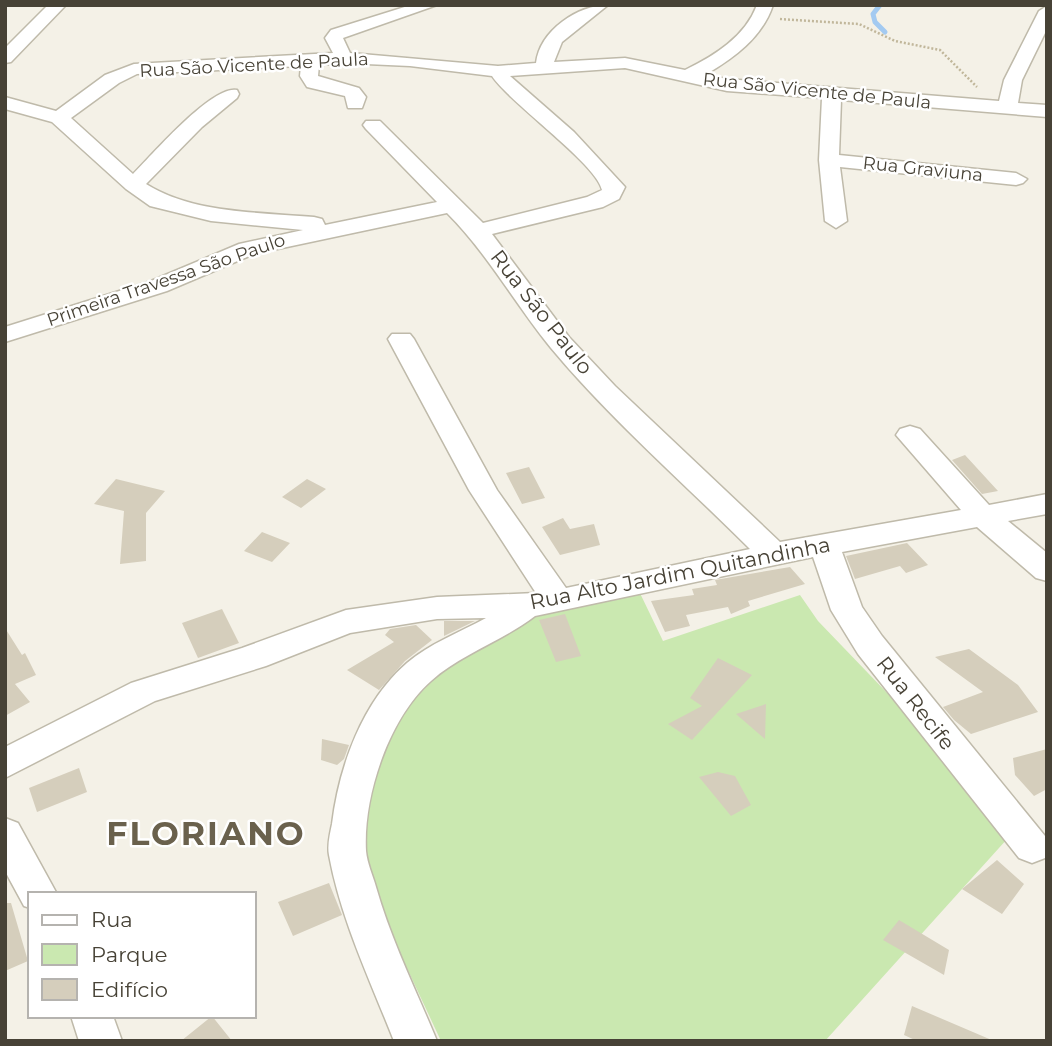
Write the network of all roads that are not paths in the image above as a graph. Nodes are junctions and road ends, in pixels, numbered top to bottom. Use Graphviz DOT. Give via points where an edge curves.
graph roads {
  1 [pos="58,5"];
  2 [pos="429,5"];
  3 [pos="600,5"];
  4 [pos="396,10"];
  5 [pos="764,10"];
  6 [pos="1047,11"];
  7 [pos="5,58"];
  8 [pos="344,58"];
  9 [pos="311,59"];
  10 [pos="545,67"];
  11 [pos="498,71"];
  12 [pos="686,77"];
  13 [pos="230,94"];
  14 [pos="832,94"];
  15 [pos="9,101"];
  16 [pos="355,104"];
  17 [pos="1007,108"];
  18 [pos="1047,111"];
  19 [pos="59,118"];
  20 [pos="373,125"];
  21 [pos="829,160"];
  22 [pos="1016,179"];
  23 [pos="133,185"];
  24 [pos="451,205"];
  25 [pos="836,221"];
  26 [pos="363,226"];
  27 [pos="478,231"];
  28 [pos="5,335"];
  29 [pos="401,339"];
  30 [pos="910,435"];
  31 [pos="1047,504"];
  32 [pos="981,514"];
  33 [pos="824,544"];
  34 [pos="774,554"];
  35 [pos="1047,570"];
  36 [pos="542,603"];
  37 [pos="5,764"];
  38 [pos="5,834"];
  39 [pos="1032,847"];
  40 [pos="37,892"];
  41 [pos="93,1018"];
  42 [pos="101,1041"];
  43 [pos="416,1041"];
  1 -- 7 [label="street"];
  2 -- 4 [label="street"];
  3 -- 10 [label="street" via="551,43"];
  4 -- 8 [label="street" via="334,36"];
  5 -- 12 [label="street" via="720,59"];
  6 -- 17 [label="street" via="1013,80"];
  8 -- 9 [label="street, Rua São Vicente de Paula"];
  8 -- 11 [label="street, Rua São Vicente de Paula"];
  9 -- 16 [label="street" via="309,76 314,83 352,92 357,97"];
  9 -- 19 [label="street, Rua São Vicente de Paula" via="134,69 112,79"];
  10 -- 11 [label="street, Rua São Vicente de Paula"];
  10 -- 12 [label="street, Rua São Vicente de Paula" via="625,63"];
  11 -- 27 [label="street" via="614,187 605,198 582,206"];
  12 -- 14 [label="street, Rua São Vicente de Paula"];
  13 -- 23 [label="street"];
  14 -- 17 [label="street, Rua São Vicente de Paula"];
  14 -- 21 [label="street"];
  15 -- 19 [label="street"];
  17 -- 18 [label="street, Rua São Vicente de Paula"];
  19 -- 23 [label="street"];
  20 -- 24 [label="street, Rua São Paulo"];
  21 -- 22 [label="street, Rua Graviuna"];
  21 -- 25 [label="street"];
  23 -- 26 [label="street" via="158,201 211,214"];
  24 -- 26 [label="street, Primeira Travessa São Paulo"];
  24 -- 27 [label="street, Rua São Paulo"];
  26 -- 28 [label="street, Primeira Travessa São Paulo" via="247,249 159,286"];
  27 -- 34 [label="street, Rua São Paulo" via="560,342"];
  29 -- 36 [label="street" via="514,541"];
  30 -- 32 [label="street"];
  31 -- 32 [label="street, Rua Alto Jardim Quitandinha"];
  32 -- 33 [label="street, Rua Alto Jardim Quitandinha"];
  32 -- 35 [label="street"];
  33 -- 34 [label="street, Rua Alto Jardim Quitandinha"];
  33 -- 39 [label="street, Rua Recife" via="847,610 870,645"];
  34 -- 36 [label="street, Rua Alto Jardim Quitandinha"];
  36 -- 37 [label="street, Rua Alto Jardim Quitandinha" via="437,608 346,622 143,692"];
  36 -- 43 [label="street" via="419,672 399,694 369,744 354,791 347,852 365,919"];
  38 -- 40 [label="street"];
  41 -- 42 [label="street"];
}
